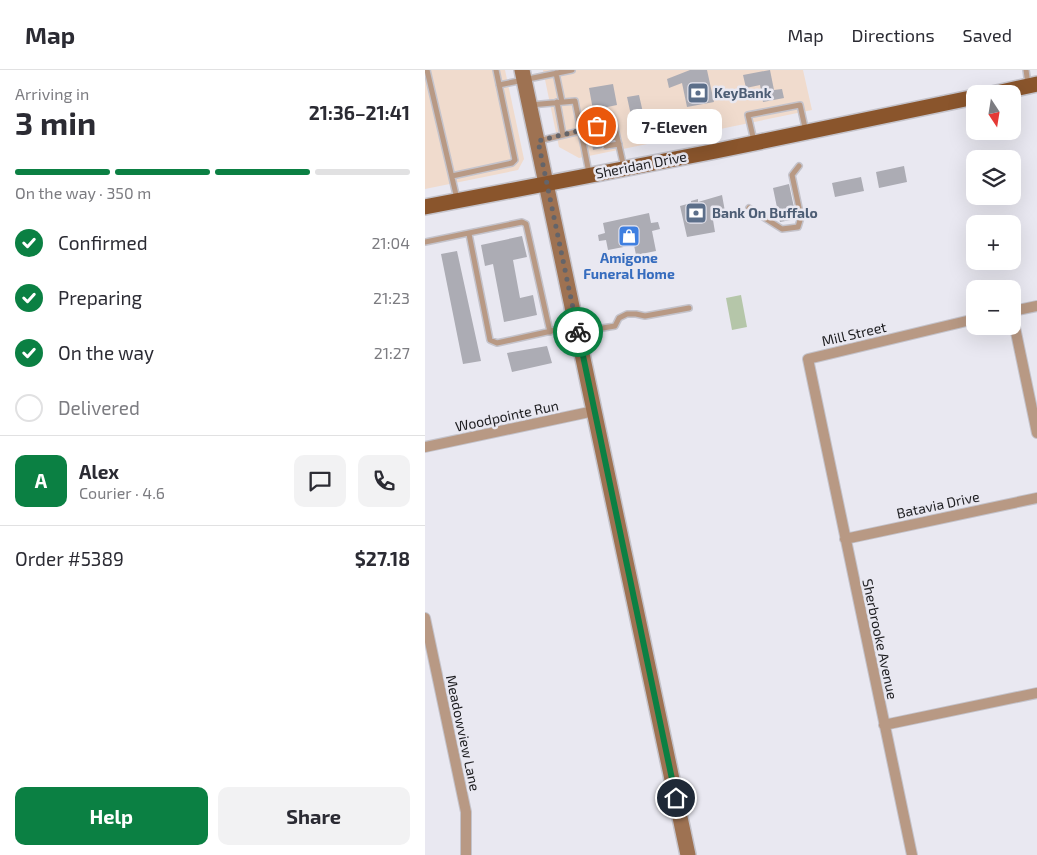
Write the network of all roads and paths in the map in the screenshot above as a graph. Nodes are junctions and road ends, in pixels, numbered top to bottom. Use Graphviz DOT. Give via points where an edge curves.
graph roads {
  1 [pos="427,70"];
  2 [pos="496,70"];
  3 [pos="572,70"];
  4 [pos="1026,70"];
  5 [pos="556,73"];
  6 [pos="523,75"];
  7 [pos="499,84"];
  8 [pos="1033,85"];
  9 [pos="966,99"];
  10 [pos="559,102"];
  11 [pos="530,105"];
  12 [pos="581,130"];
  13 [pos="806,132"];
  14 [pos="563,135"];
  15 [pos="617,137"];
  16 [pos="605,139"];
  17 [pos="538,141"];
  18 [pos="591,142"];
  19 [pos="754,143"];
  20 [pos="583,144"];
  21 [pos="619,144"];
  22 [pos="606,146"];
  23 [pos="593,149"];
  24 [pos="585,150"];
  25 [pos="799,166"];
  26 [pos="624,168"];
  27 [pos="589,175"];
  28 [pos="452,176"];
  29 [pos="547,184"];
  30 [pos="458,201"];
  31 [pos="425,207"];
  32 [pos="749,208"];
  33 [pos="469,234"];
  34 [pos="425,242"];
  35 [pos="1037,306"];
  36 [pos="689,308"];
  37 [pos="1021,309"];
  38 [pos="966,321"];
  39 [pos="577,329"];
  40 [pos="550,332"];
  41 [pos="1017,335"];
  42 [pos="594,411"];
  43 [pos="823,428"];
  44 [pos="1037,433"];
  45 [pos="425,447"];
  46 [pos="1037,498"];
  47 [pos="845,539"];
  48 [pos="425,618"];
  49 [pos="1037,693"];
  50 [pos="885,725"];
  51 [pos="466,855"];
  52 [pos="688,855"];
  53 [pos="912,855"];
  1 -- 28 [label="lane"];
  2 -- 7 [label="lane"];
  3 -- 5 [label="lane"];
  4 -- 8 [label="lane"];
  5 -- 6 [label="lane"];
  5 -- 10 [label="lane"];
  6 -- 7 [label="lane"];
  6 -- 11 [label="street"];
  7 -- 28 [label="lane" via="515,160"];
  9 -- 13 [label="main road, Sheridan Drive"];
  10 -- 11 [label="lane"];
  10 -- 12 [label="lane" via="575,101"];
  10 -- 14 [label="lane"];
  11 -- 17 [label="street"];
  12 -- 14 [label="lane"];
  12 -- 15 [label="lane" via="614,123"];
  12 -- 20 [label="lane"];
  13 -- 19 [label="main road, Sheridan Drive"];
  13 -- 19 [label="lane" via="800,105 748,116"];
  14 -- 17 [label="lane"];
  15 -- 16 [label="lane"];
  15 -- 21 [label="lane"];
  17 -- 29 [label="street"];
  18 -- 20 [label="lane"];
  19 -- 26 [label="main road, Sheridan Drive"];
  20 -- 24 [label="lane"];
  21 -- 22 [label="lane"];
  21 -- 26 [label="lane"];
  23 -- 24 [label="lane"];
  24 -- 27 [label="lane"];
  25 -- 32 [label="lane" via="792,175 801,217 798,227 782,229"];
  26 -- 27 [label="main road, Sheridan Drive"];
  27 -- 29 [label="main road, Sheridan Drive"];
  28 -- 30 [label="lane"];
  29 -- 30 [label="main road, Sheridan Drive"];
  29 -- 39 [label="street"];
  30 -- 31 [label="main road, Sheridan Drive"];
  33 -- 34 [label="lane"];
  33 -- 40 [label="lane" via="522,222 526,224"];
  33 -- 40 [label="lane" via="490,340 497,343"];
  35 -- 37 [label="street"];
  36 -- 39 [label="lane" via="645,316 627,314 619,318 615,326"];
  38 -- 43 [label="street, Mill Street" via="808,359"];
  39 -- 40 [label="lane"];
  39 -- 42 [label="street"];
  41 -- 44 [label="street"];
  42 -- 45 [label="street, Woodpointe Run"];
  42 -- 52 [label="street"];
  43 -- 47 [label="street, Sherbrooke Avenue"];
  46 -- 47 [label="street, Batavia Drive"];
  47 -- 50 [label="street, Sherbrooke Avenue"];
  48 -- 51 [label="street, Meadowview Lane" via="466,812"];
  49 -- 50 [label="street"];
  50 -- 53 [label="street, Sherbrooke Avenue"];
}
